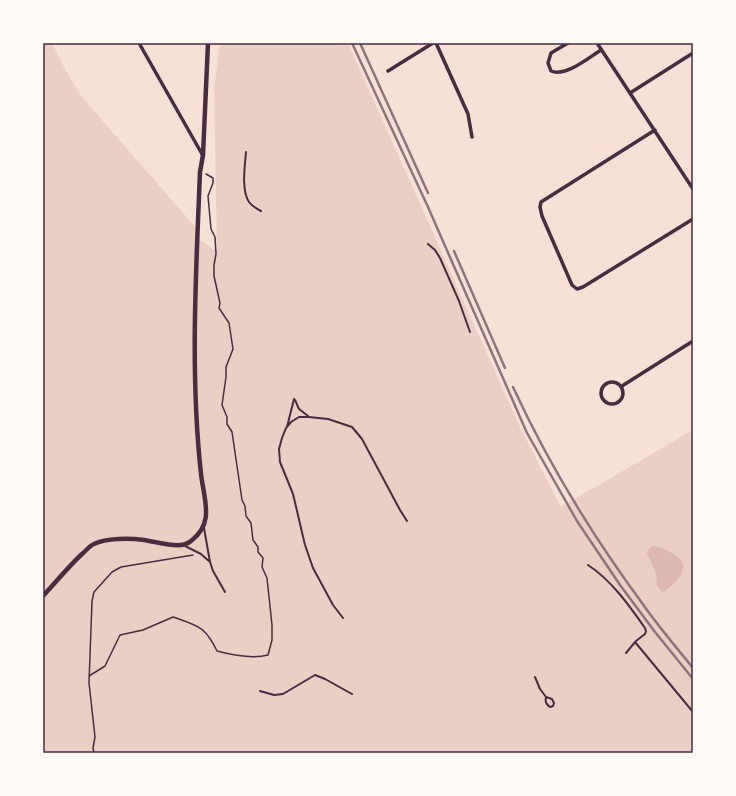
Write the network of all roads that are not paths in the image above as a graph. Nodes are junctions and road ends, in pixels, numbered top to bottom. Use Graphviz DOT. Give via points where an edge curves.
graph roads {
  1 [pos="139,43"];
  2 [pos="208,43"];
  3 [pos="434,43"];
  4 [pos="568,43"];
  5 [pos="597,43"];
  6 [pos="601,50"];
  7 [pos="693,53"];
  8 [pos="388,71"];
  9 [pos="630,93"];
  10 [pos="655,130"];
  11 [pos="472,137"];
  12 [pos="246,152"];
  13 [pos="203,155"];
  14 [pos="693,189"];
  15 [pos="261,211"];
  16 [pos="693,219"];
  17 [pos="428,244"];
  18 [pos="470,332"];
  19 [pos="693,340"];
  20 [pos="622,386"];
  21 [pos="308,417"];
  22 [pos="286,428"];
  23 [pos="407,521"];
  24 [pos="204,528"];
  25 [pos="182,545"];
  26 [pos="210,562"];
  27 [pos="588,564"];
  28 [pos="225,592"];
  29 [pos="43,596"];
  30 [pos="343,618"];
  31 [pos="635,642"];
  32 [pos="626,653"];
  33 [pos="535,677"];
  34 [pos="260,691"];
  35 [pos="352,694"];
  36 [pos="546,697"];
  37 [pos="693,712"];
  1 -- 13 [label="street"];
  2 -- 13 [label="street"];
  3 -- 8 [label="street"];
  3 -- 11 [label="street" via="468,114"];
  4 -- 6 [label="street" via="551,53 548,63 551,71 565,72"];
  5 -- 6 [label="street"];
  6 -- 9 [label="street"];
  7 -- 9 [label="street"];
  9 -- 10 [label="street"];
  10 -- 14 [label="street"];
  10 -- 16 [label="street" via="541,202 542,216 572,285 576,289 583,287"];
  12 -- 15 [label="lane" via="244,178 247,197 252,205"];
  13 -- 24 [label="street" via="200,172 195,347 196,403 206,513"];
  17 -- 18 [label="lane" via="438,253"];
  19 -- 20 [label="street"];
  20 -- 20 [label="street" via="616,382 608,382 601,390 602,397 610,404 618,403 624,393"];
  21 -- 22 [label="lane" via="299,417"];
  21 -- 22 [label="lane" via="299,409 294,399"];
  21 -- 23 [label="lane" via="328,419 352,427 357,432"];
  22 -- 30 [label="lane" via="279,449 280,462 293,494 313,568"];
  24 -- 25 [label="street" via="195,539"];
  24 -- 26 [label="lane"];
  25 -- 26 [label="lane"];
  25 -- 29 [label="street" via="130,539 105,540 93,544 68,567"];
  26 -- 28 [label="lane"];
  27 -- 31 [label="lane" via="600,573 645,628 644,634"];
  31 -- 32 [label="lane"];
  31 -- 37 [label="lane"];
  33 -- 36 [label="lane"];
  34 -- 35 [label="lane" via="283,694 315,675"];
  36 -- 36 [label="lane" via="552,699 553,706 547,705"];
}
